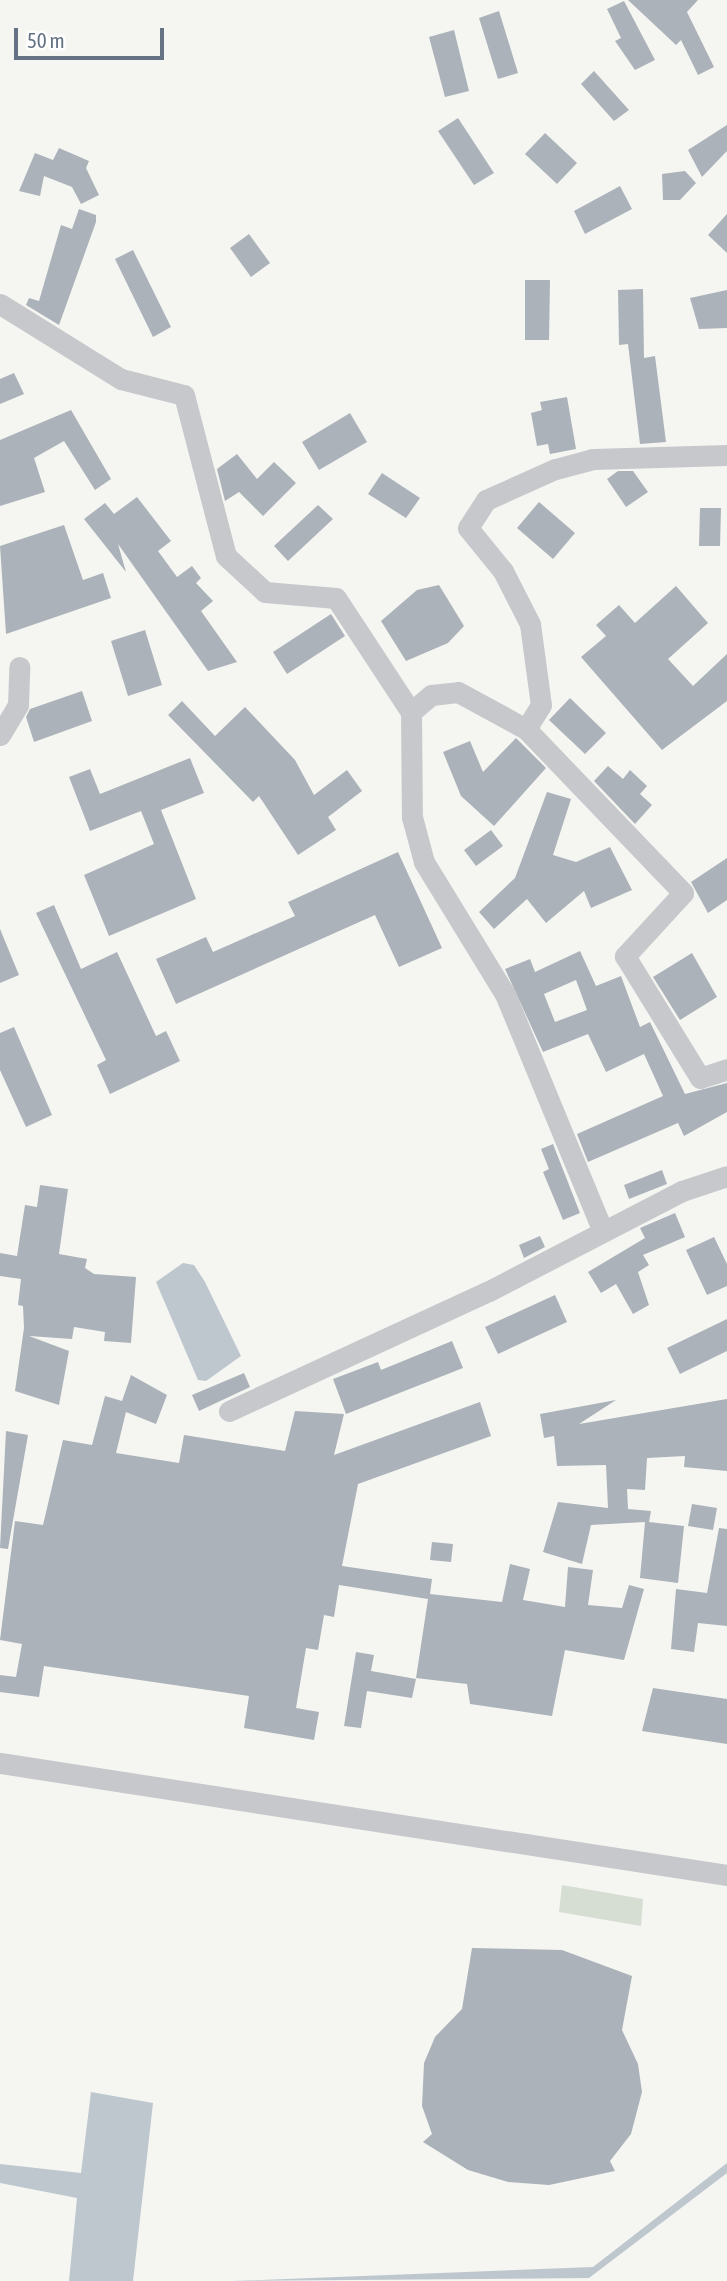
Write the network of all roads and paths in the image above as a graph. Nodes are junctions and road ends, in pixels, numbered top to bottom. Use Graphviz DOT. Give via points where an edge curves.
graph roads {
  1 [pos="0,304"];
  2 [pos="727,455"];
  3 [pos="19,667"];
  4 [pos="411,712"];
  5 [pos="526,729"];
  6 [pos="0,735"];
  7 [pos="727,1069"];
  8 [pos="727,1176"];
  9 [pos="603,1232"];
  10 [pos="229,1411"];
  11 [pos="0,1763"];
  12 [pos="727,1874"];
  1 -- 4 [label="street" via="111,375 184,395 201,478 226,556 265,592 336,598"];
  2 -- 5 [label="street" via="593,459 486,500 468,528 503,570 530,624 542,679 541,705"];
  3 -- 6 [label="street" via="18,705"];
  4 -- 5 [label="street" via="431,695 458,692"];
  4 -- 9 [label="street" via="412,817 424,862 505,995"];
  5 -- 7 [label="street" via="683,893 625,956 700,1078"];
  8 -- 9 [label="street"];
  9 -- 10 [label="street"];
  11 -- 12 [label="street"];
}
